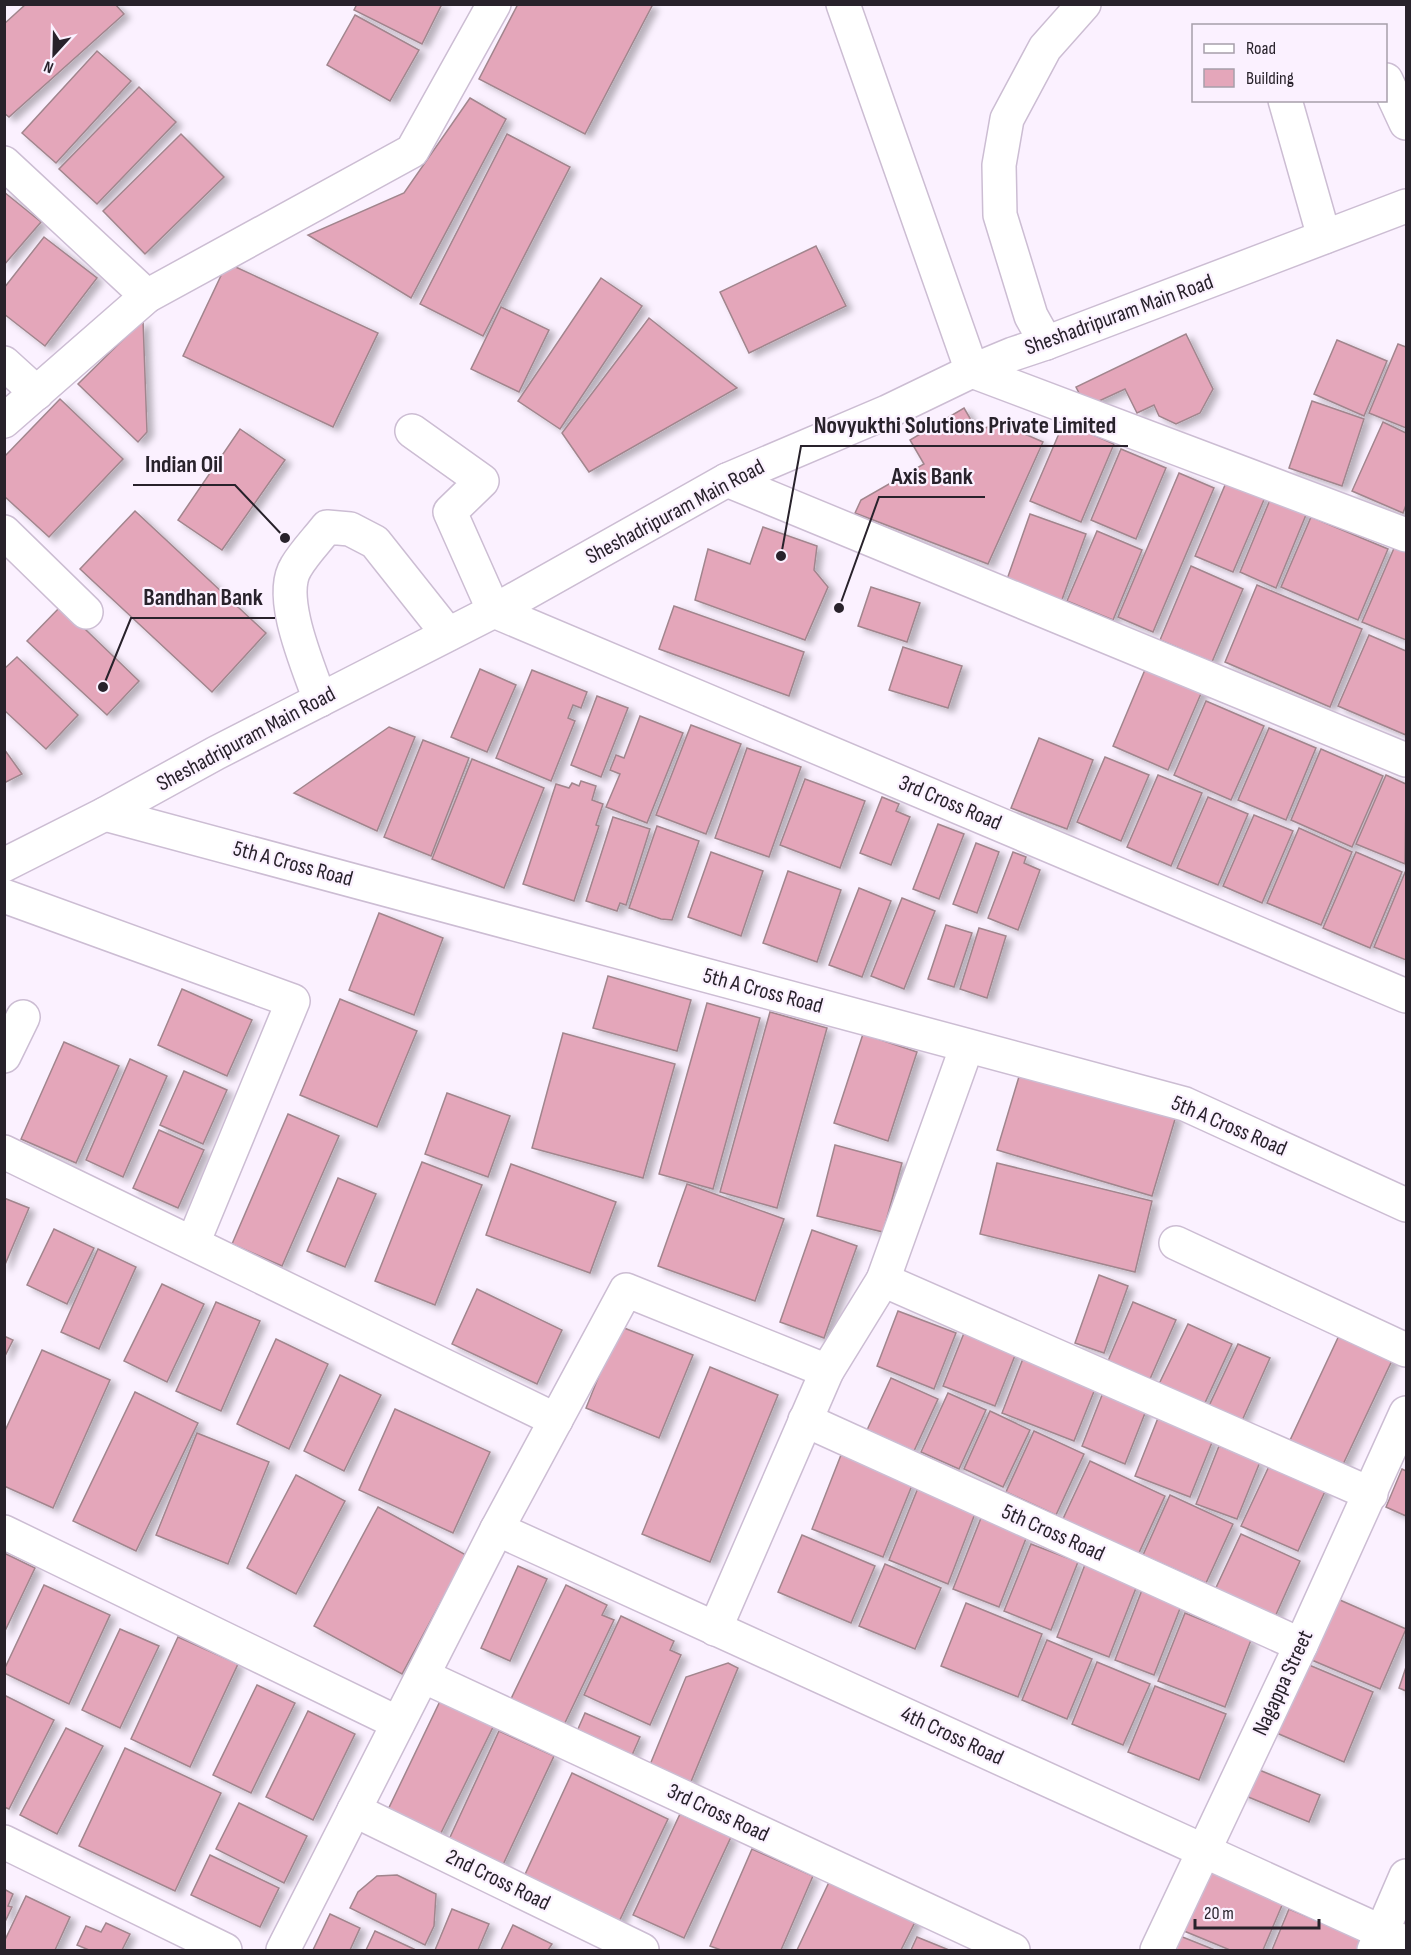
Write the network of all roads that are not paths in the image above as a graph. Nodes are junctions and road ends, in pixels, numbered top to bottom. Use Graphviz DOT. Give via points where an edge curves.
graph roads {
  1 [pos="494,4"];
  2 [pos="843,4"];
  3 [pos="1084,4"];
  4 [pos="1387,82"];
  5 [pos="1287,102"];
  6 [pos="1407,123"];
  7 [pos="4,163"];
  8 [pos="1407,206"];
  9 [pos="1324,237"];
  10 [pos="147,296"];
  11 [pos="1046,343"];
  12 [pos="4,363"];
  13 [pos="972,371"];
  14 [pos="37,393"];
  15 [pos="4,421"];
  16 [pos="412,431"];
  17 [pos="727,480"];
  18 [pos="4,532"];
  19 [pos="1407,535"];
  20 [pos="494,611"];
  21 [pos="86,612"];
  22 [pos="448,634"];
  23 [pos="320,700"];
  24 [pos="1407,760"];
  25 [pos="105,814"];
  26 [pos="4,865"];
  27 [pos="4,896"];
  28 [pos="1407,996"];
  29 [pos="23,1017"];
  30 [pos="967,1046"];
  31 [pos="4,1056"];
  32 [pos="4,1152"];
  33 [pos="1407,1205"];
  34 [pos="193,1243"];
  35 [pos="1176,1243"];
  36 [pos="883,1280"];
  37 [pos="1407,1350"];
  38 [pos="827,1371"];
  39 [pos="1407,1413"];
  40 [pos="556,1420"];
  41 [pos="805,1420"];
  42 [pos="1371,1494"];
  43 [pos="497,1529"];
  44 [pos="4,1532"];
  45 [pos="715,1629"];
  46 [pos="1301,1645"];
  47 [pos="423,1676"];
  48 [pos="398,1723"];
  49 [pos="354,1810"];
  50 [pos="4,1842"];
  51 [pos="1204,1851"];
  52 [pos="1407,1876"];
  53 [pos="1387,1942"];
  54 [pos="225,1950"];
  55 [pos="283,1950"];
  56 [pos="642,1950"];
  57 [pos="1013,1950"];
  58 [pos="1157,1950"];
  1 -- 10 [label="street" via="412,151"];
  2 -- 13 [label="street"];
  3 -- 11 [label="street" via="1045,48 1006,119 999,165 1000,215 1031,316"];
  4 -- 6 [label="street"];
  5 -- 9 [label="street"];
  7 -- 10 [label="street"];
  8 -- 9 [label="street, Sheshadripuram Main Road"];
  9 -- 11 [label="street, Sheshadripuram Main Road"];
  10 -- 14 [label="street"];
  11 -- 13 [label="street, Sheshadripuram Main Road"];
  12 -- 14 [label="street"];
  13 -- 17 [label="street, Sheshadripuram Main Road"];
  13 -- 19 [label="street"];
  14 -- 15 [label="street"];
  16 -- 20 [label="street" via="482,481 450,512"];
  17 -- 20 [label="street, Sheshadripuram Main Road"];
  17 -- 24 [label="street"];
  18 -- 21 [label="street"];
  20 -- 22 [label="street, Sheshadripuram Main Road"];
  20 -- 28 [label="street, 3rd Cross Road"];
  22 -- 23 [label="street, Sheshadripuram Main Road"];
  22 -- 23 [label="street" via="375,542 350,528 327,527 295,568 290,583 291,615"];
  23 -- 25 [label="street, Sheshadripuram Main Road"];
  25 -- 26 [label="street, Sheshadripuram Main Road"];
  25 -- 30 [label="street, 5th A Cross Road"];
  27 -- 34 [label="street" via="293,1001"];
  29 -- 31 [label="street"];
  30 -- 33 [label="street, 5th A Cross Road" via="1185,1104"];
  30 -- 36 [label="street"];
  32 -- 34 [label="street"];
  34 -- 40 [label="street"];
  35 -- 37 [label="street"];
  36 -- 38 [label="street"];
  36 -- 42 [label="street"];
  38 -- 40 [label="street" via="626,1290"];
  38 -- 41 [label="street"];
  39 -- 42 [label="street, Nagappa Street"];
  40 -- 43 [label="street"];
  41 -- 45 [label="street"];
  41 -- 46 [label="street, 5th Cross Road"];
  42 -- 46 [label="street, Nagappa Street"];
  43 -- 45 [label="street, 4th Cross Road"];
  43 -- 47 [label="street"];
  44 -- 48 [label="street"];
  45 -- 51 [label="street, 4th Cross Road"];
  46 -- 51 [label="street, Nagappa Street"];
  47 -- 48 [label="street"];
  47 -- 57 [label="street, 3rd Cross Road"];
  48 -- 49 [label="street"];
  49 -- 55 [label="street"];
  49 -- 56 [label="street, 2nd Cross Road"];
  50 -- 54 [label="street"];
  51 -- 53 [label="street, 4th Cross Road"];
  51 -- 58 [label="street, Nagappa Street"];
  52 -- 53 [label="street"];
}
